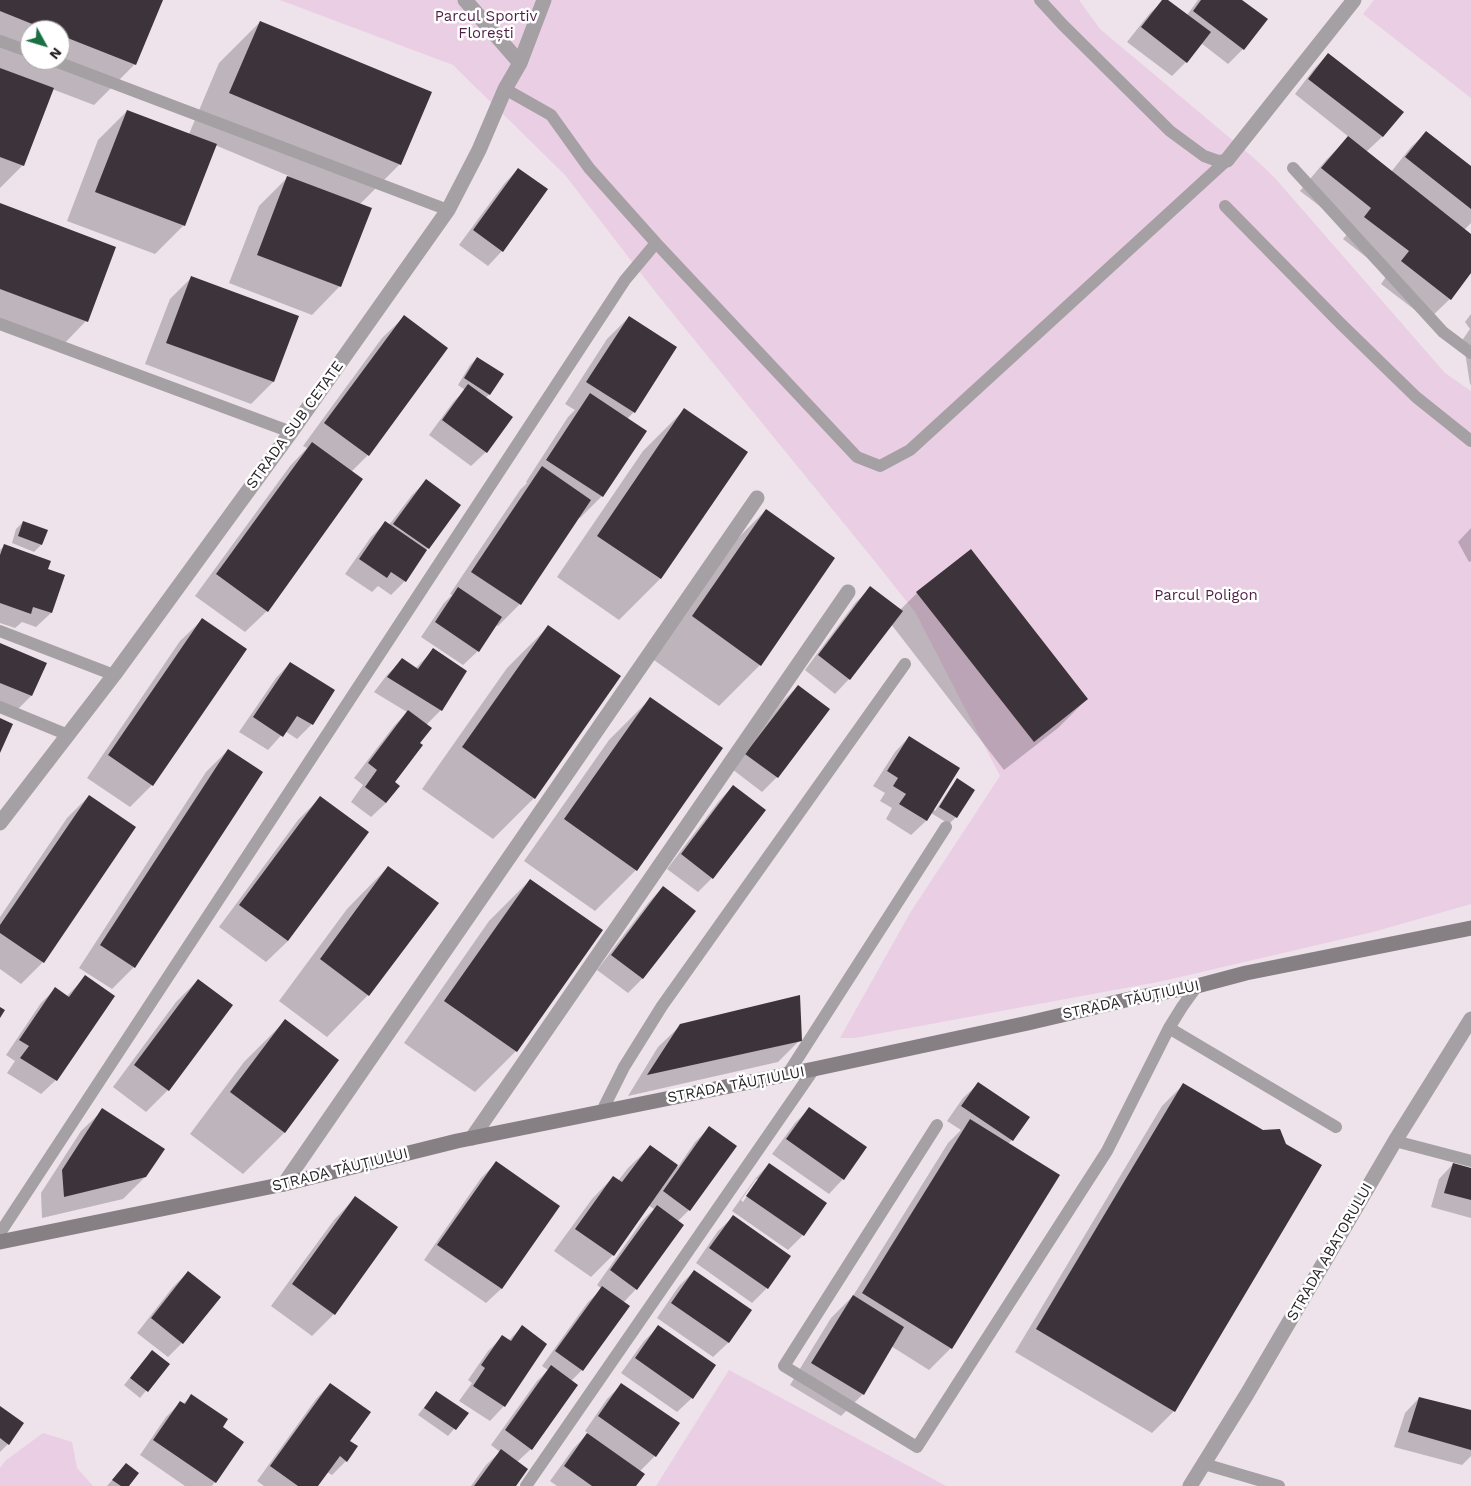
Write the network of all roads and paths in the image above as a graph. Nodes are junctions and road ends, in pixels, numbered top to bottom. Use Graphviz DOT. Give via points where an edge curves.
graph roads {
  1 [pos="465,0"];
  2 [pos="544,0"];
  3 [pos="1040,0"];
  4 [pos="1354,0"];
  5 [pos="0,40"];
  6 [pos="20,48"];
  7 [pos="520,63"];
  8 [pos="70,67"];
  9 [pos="505,89"];
  10 [pos="1227,160"];
  11 [pos="1292,168"];
  12 [pos="1225,206"];
  13 [pos="448,210"];
  14 [pos="656,243"];
  15 [pos="0,324"];
  16 [pos="1471,353"];
  17 [pos="291,432"];
  18 [pos="1471,442"];
  19 [pos="758,498"];
  20 [pos="848,592"];
  21 [pos="0,631"];
  22 [pos="905,664"];
  23 [pos="114,675"];
  24 [pos="0,707"];
  25 [pos="68,735"];
  26 [pos="0,823"];
  27 [pos="946,826"];
  28 [pos="1471,928"];
  29 [pos="1197,986"];
  30 [pos="1471,1020"];
  31 [pos="1169,1028"];
  32 [pos="814,1070"];
  33 [pos="787,1074"];
  34 [pos="602,1112"];
  35 [pos="937,1124"];
  36 [pos="1336,1127"];
  37 [pos="472,1138"];
  38 [pos="1395,1141"];
  39 [pos="1471,1162"];
  40 [pos="284,1184"];
  41 [pos="0,1233"];
  42 [pos="0,1242"];
  43 [pos="1204,1464"];
  44 [pos="526,1486"];
  45 [pos="1190,1486"];
  46 [pos="1279,1486"];
  1 -- 7 [label="street"];
  2 -- 7 [label="street, STRADA SUB CETATE"];
  3 -- 10 [label="lane" via="1170,131 1204,156 1218,161"];
  4 -- 10 [label="street"];
  5 -- 6 [label="lane"];
  7 -- 9 [label="street, STRADA SUB CETATE"];
  8 -- 13 [label="lane"];
  9 -- 13 [label="street, STRADA SUB CETATE"];
  9 -- 14 [label="lane" via="551,115 589,168"];
  10 -- 14 [label="lane" via="910,450 880,466 857,457"];
  11 -- 16 [label="lane" via="1443,332"];
  12 -- 18 [label="lane" via="1416,397"];
  13 -- 17 [label="street, STRADA SUB CETATE"];
  14 -- 41 [label="lane" via="625,280"];
  15 -- 17 [label="lane"];
  17 -- 23 [label="street, STRADA SUB CETATE"];
  19 -- 40 [label="street"];
  20 -- 37 [label="street"];
  21 -- 23 [label="lane"];
  22 -- 34 [label="lane" via="662,1006 624,1067"];
  23 -- 25 [label="street, STRADA SUB CETATE"];
  24 -- 25 [label="lane"];
  25 -- 26 [label="street, STRADA SUB CETATE"];
  27 -- 33 [label="lane"];
  28 -- 29 [label="main road, STRADA TĂUȚIULUI"];
  29 -- 31 [label="lane"];
  29 -- 32 [label="main road, STRADA TĂUȚIULUI"];
  30 -- 38 [label="street, STRADA ABATORULUI"];
  31 -- 35 [label="lane" via="1106,1151 917,1447 784,1366"];
  31 -- 36 [label="lane"];
  32 -- 33 [label="main road, STRADA TĂUȚIULUI"];
  32 -- 44 [label="lane"];
  33 -- 34 [label="main road, STRADA TĂUȚIULUI"];
  34 -- 37 [label="main road, STRADA TĂUȚIULUI"];
  37 -- 40 [label="main road, STRADA TĂUȚIULUI"];
  38 -- 39 [label="lane"];
  38 -- 43 [label="street, STRADA ABATORULUI"];
  40 -- 42 [label="main road, STRADA TĂUȚIULUI"];
  43 -- 45 [label="street, STRADA ABATORULUI"];
  43 -- 46 [label="lane"];
}
